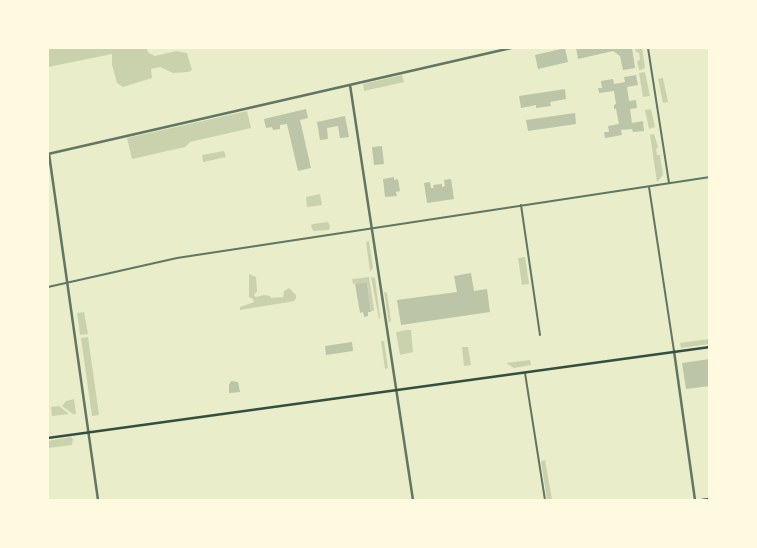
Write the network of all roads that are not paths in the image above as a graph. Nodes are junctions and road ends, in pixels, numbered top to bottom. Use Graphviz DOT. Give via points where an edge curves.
graph roads {
  1 [pos="511,48"];
  2 [pos="648,48"];
  3 [pos="350,85"];
  4 [pos="48,154"];
  5 [pos="710,177"];
  6 [pos="669,183"];
  7 [pos="649,187"];
  8 [pos="521,205"];
  9 [pos="371,229"];
  10 [pos="67,282"];
  11 [pos="48,286"];
  12 [pos="540,335"];
  13 [pos="710,347"];
  14 [pos="674,351"];
  15 [pos="525,373"];
  16 [pos="396,390"];
  17 [pos="88,433"];
  18 [pos="48,438"];
  19 [pos="710,499"];
  20 [pos="98,500"];
  21 [pos="413,500"];
  22 [pos="545,500"];
  23 [pos="695,500"];
  24 [pos="702,500"];
  1 -- 3 [label="street"];
  2 -- 6 [label="street"];
  3 -- 4 [label="street"];
  3 -- 9 [label="street"];
  4 -- 10 [label="street"];
  5 -- 6 [label="street"];
  6 -- 7 [label="street"];
  7 -- 8 [label="street"];
  7 -- 14 [label="street"];
  8 -- 9 [label="street"];
  8 -- 12 [label="street"];
  9 -- 10 [label="street" via="163,261"];
  9 -- 16 [label="street"];
  10 -- 11 [label="street"];
  10 -- 17 [label="street"];
  13 -- 14 [label="main road"];
  14 -- 15 [label="main road"];
  14 -- 23 [label="street"];
  15 -- 16 [label="main road"];
  15 -- 22 [label="street"];
  16 -- 17 [label="main road"];
  16 -- 21 [label="street"];
  17 -- 18 [label="main road"];
  17 -- 20 [label="street"];
  19 -- 24 [label="main road"];
}
